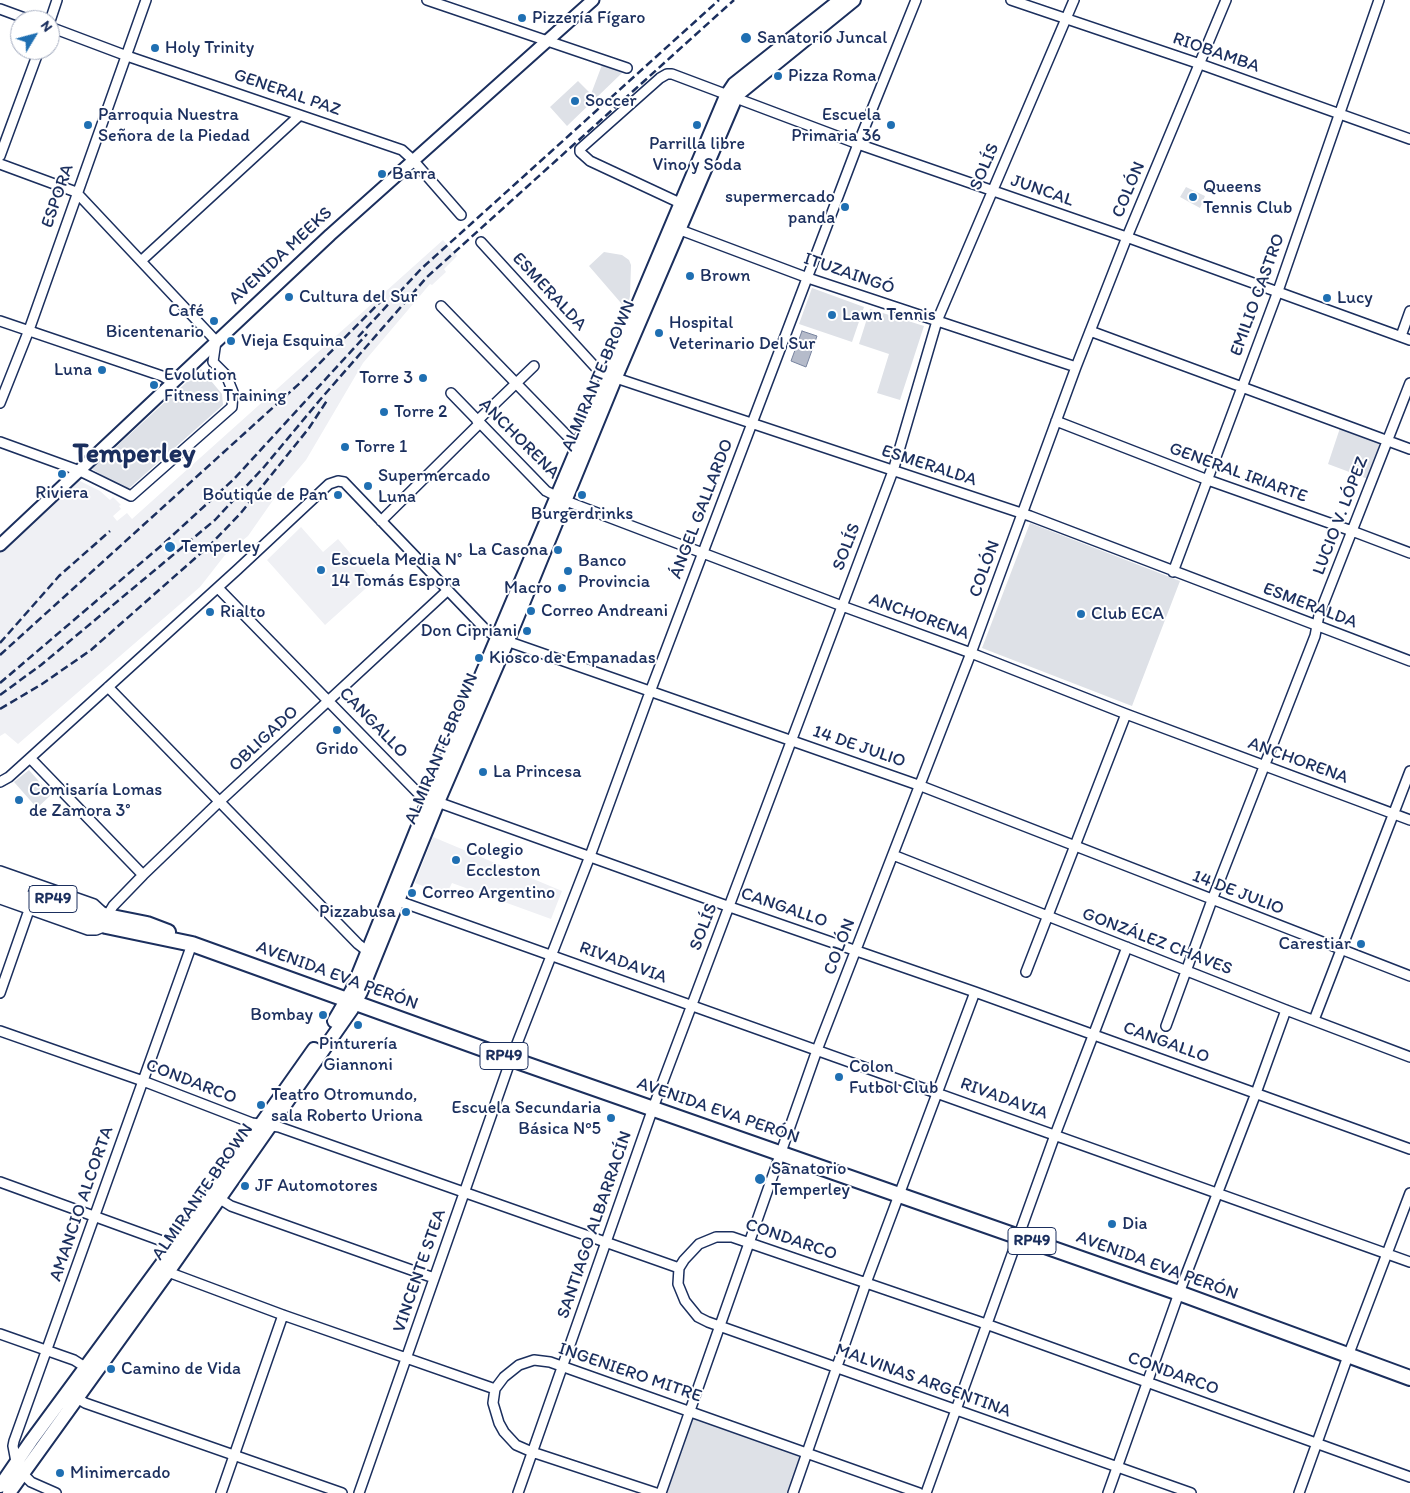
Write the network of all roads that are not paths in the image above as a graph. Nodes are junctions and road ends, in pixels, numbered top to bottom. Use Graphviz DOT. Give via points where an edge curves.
graph roads {
  1 [pos="146,0"];
  2 [pos="427,0"];
  3 [pos="593,0"];
  4 [pos="840,0"];
  5 [pos="854,0"];
  6 [pos="916,0"];
  7 [pos="1011,0"];
  8 [pos="1074,0"];
  9 [pos="1226,0"];
  10 [pos="1379,0"];
  11 [pos="1066,20"];
  12 [pos="60,31"];
  13 [pos="546,41"];
  14 [pos="127,56"];
  15 [pos="35,60"];
  16 [pos="1200,64"];
  17 [pos="628,68"];
  18 [pos="731,97"];
  19 [pos="1339,113"];
  20 [pos="300,115"];
  21 [pos="1410,139"];
  22 [pos="858,144"];
  23 [pos="0,156"];
  24 [pos="413,160"];
  25 [pos="0,164"];
  26 [pos="992,190"];
  27 [pos="76,192"];
  28 [pos="680,203"];
  29 [pos="462,215"];
  30 [pos="675,228"];
  31 [pos="1127,237"];
  32 [pos="481,242"];
  33 [pos="141,261"];
  34 [pos="808,278"];
  35 [pos="1278,291"];
  36 [pos="441,306"];
  37 [pos="1410,311"];
  38 [pos="0,320"];
  39 [pos="937,320"];
  40 [pos="29,330"];
  41 [pos="1090,331"];
  42 [pos="1401,336"];
  43 [pos="1410,340"];
  44 [pos="216,341"];
  45 [pos="534,366"];
  46 [pos="1076,367"];
  47 [pos="612,376"];
  48 [pos="172,382"];
  49 [pos="516,383"];
  50 [pos="1410,383"];
  51 [pos="1241,388"];
  52 [pos="451,393"];
  53 [pos="0,403"];
  54 [pos="1056,421"];
  55 [pos="479,422"];
  56 [pos="752,422"];
  57 [pos="1387,441"];
  58 [pos="4,443"];
  59 [pos="578,447"];
  60 [pos="1410,449"];
  61 [pos="0,452"];
  62 [pos="80,471"];
  63 [pos="893,471"];
  64 [pos="1208,480"];
  65 [pos="561,499"];
  66 [pos="1023,514"];
  67 [pos="381,521"];
  68 [pos="1352,531"];
  69 [pos="0,545"];
  70 [pos="703,553"];
  71 [pos="1410,553"];
  72 [pos="1173,572"];
  73 [pos="218,588"];
  74 [pos="448,590"];
  75 [pos="842,606"];
  76 [pos="1317,626"];
  77 [pos="503,639"];
  78 [pos="971,653"];
  79 [pos="1410,662"];
  80 [pos="108,687"];
  81 [pos="650,692"];
  82 [pos="329,701"];
  83 [pos="1126,714"];
  84 [pos="790,741"];
  85 [pos="30,758"];
  86 [pos="1264,766"];
  87 [pos="1410,771"];
  88 [pos="9,777"];
  89 [pos="0,782"];
  90 [pos="920,786"];
  91 [pos="0,788"];
  92 [pos="433,801"];
  93 [pos="219,802"];
  94 [pos="1393,814"];
  95 [pos="1410,820"];
  96 [pos="1074,845"];
  97 [pos="893,855"];
  98 [pos="590,856"];
  99 [pos="0,870"];
  100 [pos="143,875"];
  101 [pos="0,879"];
  102 [pos="0,890"];
  103 [pos="0,899"];
  104 [pos="394,899"];
  105 [pos="1212,900"];
  106 [pos="730,907"];
  107 [pos="29,910"];
  108 [pos="1047,916"];
  109 [pos="106,921"];
  110 [pos="188,942"];
  111 [pos="1128,947"];
  112 [pos="856,950"];
  113 [pos="367,951"];
  114 [pos="1342,951"];
  115 [pos="551,954"];
  116 [pos="1187,970"];
  117 [pos="1026,972"];
  118 [pos="1410,976"];
  119 [pos="975,992"];
  120 [pos="0,994"];
  121 [pos="352,1001"];
  122 [pos="692,1004"];
  123 [pos="1286,1010"];
  124 [pos="1314,1020"];
  125 [pos="1166,1026"];
  126 [pos="0,1031"];
  127 [pos="1094,1035"];
  128 [pos="817,1050"];
  129 [pos="1410,1057"];
  130 [pos="511,1058"];
  131 [pos="143,1081"];
  132 [pos="936,1092"];
  133 [pos="1256,1093"];
  134 [pos="652,1108"];
  135 [pos="266,1125"];
  136 [pos="1055,1134"];
  137 [pos="1410,1149"];
  138 [pos="780,1152"];
  139 [pos="0,1182"];
  140 [pos="464,1191"];
  141 [pos="1410,1193"];
  142 [pos="900,1194"];
  143 [pos="1218,1194"];
  144 [pos="220,1199"];
  145 [pos="94,1216"];
  146 [pos="1018,1236"];
  147 [pos="607,1242"];
  148 [pos="749,1242"];
  149 [pos="174,1247"];
  150 [pos="1387,1254"];
  151 [pos="1410,1262"];
  152 [pos="679,1268"];
  153 [pos="168,1272"];
  154 [pos="434,1278"];
  155 [pos="866,1283"];
  156 [pos="1179,1293"];
  157 [pos="283,1315"];
  158 [pos="986,1324"];
  159 [pos="720,1327"];
  160 [pos="0,1334"];
  161 [pos="48,1350"];
  162 [pos="1348,1356"];
  163 [pos="407,1358"];
  164 [pos="563,1366"];
  165 [pos="85,1367"];
  166 [pos="836,1367"];
  167 [pos="1410,1378"];
  168 [pos="1147,1382"];
  169 [pos="495,1389"];
  170 [pos="77,1398"];
  171 [pos="690,1410"];
  172 [pos="955,1411"];
  173 [pos="1318,1443"];
  174 [pos="532,1452"];
  175 [pos="808,1452"];
  176 [pos="234,1456"];
  177 [pos="16,1462"];
  178 [pos="1117,1467"];
  179 [pos="23,1474"];
  180 [pos="1410,1476"];
  181 [pos="0,1488"];
  182 [pos="7,1493"];
  183 [pos="56,1493"];
  184 [pos="221,1493"];
  185 [pos="342,1493"];
  186 [pos="359,1493"];
  187 [pos="518,1493"];
  188 [pos="656,1493"];
  189 [pos="661,1493"];
  190 [pos="793,1493"];
  191 [pos="919,1493"];
  192 [pos="926,1493"];
  193 [pos="1108,1493"];
  194 [pos="1191,1493"];
  195 [pos="1299,1493"];
  1 -- 14 [label="street, ESPORA"];
  2 -- 13 [label="street"];
  3 -- 13 [label="street, AVENIDA MEEKS"];
  4 -- 18 [label="main road, ALMIRANTE BROWN" via="734,84"];
  5 -- 18 [label="main road, ALMIRANTE BROWN"];
  6 -- 22 [label="street, ÁNGEL GALLARDO"];
  7 -- 11 [label="street, RIOBAMBA"];
  8 -- 11 [label="street, SOLÍS"];
  9 -- 16 [label="street, COLÓN"];
  10 -- 19 [label="street, EMILIO CASTRO"];
  11 -- 16 [label="street, RIOBAMBA"];
  11 -- 26 [label="street, SOLÍS"];
  12 -- 14 [label="street, GENERAL PAZ"];
  13 -- 17 [label="street"];
  13 -- 24 [label="street, AVENIDA MEEKS"];
  14 -- 20 [label="street, GENERAL PAZ"];
  14 -- 27 [label="street, ESPORA"];
  15 -- 23 [label="street"];
  16 -- 19 [label="street, RIOBAMBA"];
  16 -- 31 [label="street, COLÓN"];
  18 -- 22 [label="street, JUNCAL"];
  18 -- 28 [label="main road, ALMIRANTE BROWN"];
  18 -- 28 [label="street, JUNCAL" via="672,74 664,76 582,147 580,152 590,161"];
  18 -- 30 [label="main road, ALMIRANTE BROWN"];
  19 -- 21 [label="street, RIOBAMBA"];
  19 -- 35 [label="street, EMILIO CASTRO"];
  20 -- 24 [label="street, GENERAL PAZ" via="402,150"];
  20 -- 33 [label="street"];
  22 -- 26 [label="street, JUNCAL"];
  22 -- 34 [label="street, ÁNGEL GALLARDO"];
  24 -- 29 [label="street, GENERAL PAZ"];
  24 -- 44 [label="street, AVENIDA MEEKS"];
  25 -- 27 [label="street"];
  26 -- 31 [label="street, JUNCAL"];
  26 -- 39 [label="street, SOLÍS"];
  27 -- 33 [label="street"];
  27 -- 40 [label="street, ESPORA"];
  28 -- 30 [label="main road, ALMIRANTE BROWN"];
  30 -- 34 [label="street, ITUZAINGÓ"];
  30 -- 47 [label="main road, ALMIRANTE BROWN"];
  31 -- 35 [label="street, JUNCAL"];
  31 -- 41 [label="street, COLÓN"];
  32 -- 47 [label="street, ESMERALDA" via="597,369"];
  33 -- 44 [label="street"];
  34 -- 39 [label="street, ITUZAINGÓ"];
  34 -- 56 [label="street, ÁNGEL GALLARDO"];
  35 -- 42 [label="street, JUNCAL"];
  35 -- 51 [label="street, EMILIO CASTRO"];
  36 -- 49 [label="street"];
  37 -- 42 [label="street"];
  38 -- 40 [label="street"];
  39 -- 46 [label="street, ITUZAINGÓ"];
  39 -- 63 [label="street, SOLÍS"];
  40 -- 48 [label="street"];
  40 -- 53 [label="street, ESPORA"];
  41 -- 46 [label="street, COLÓN"];
  41 -- 51 [label="street"];
  42 -- 43 [label="street, JUNCAL"];
  44 -- 48 [label="street, AVENIDA MEEKS"];
  44 -- 62 [label="street" via="213,362 226,375 233,392 232,407 131,496"];
  45 -- 49 [label="street"];
  46 -- 54 [label="street, COLÓN"];
  47 -- 56 [label="street, ESMERALDA"];
  47 -- 59 [label="main road, ALMIRANTE BROWN"];
  47 -- 65 [label="main road, ALMIRANTE BROWN"];
  48 -- 62 [label="street, AVENIDA MEEKS"];
  49 -- 55 [label="street"];
  49 -- 59 [label="street"];
  50 -- 57 [label="street, LUCIO V. LÓPEZ"];
  51 -- 57 [label="street"];
  51 -- 64 [label="street, EMILIO CASTRO"];
  52 -- 55 [label="street, ANCHORENA"];
  54 -- 64 [label="street, GENERAL IRIARTE"];
  54 -- 66 [label="street, COLÓN"];
  55 -- 65 [label="street, ANCHORENA" via="546,491"];
  55 -- 67 [label="street"];
  56 -- 63 [label="street, ESMERALDA"];
  56 -- 70 [label="street, ÁNGEL GALLARDO"];
  57 -- 60 [label="street"];
  57 -- 68 [label="street, LUCIO V. LÓPEZ"];
  58 -- 61 [label="street"];
  58 -- 62 [label="street"];
  59 -- 65 [label="main road, ALMIRANTE BROWN"];
  62 -- 69 [label="street, AVENIDA MEEKS"];
  63 -- 66 [label="street, ESMERALDA"];
  63 -- 75 [label="street, SOLÍS"];
  64 -- 68 [label="street, GENERAL IRIARTE"];
  64 -- 72 [label="street, EMILIO CASTRO"];
  65 -- 70 [label="street, ANCHORENA"];
  65 -- 77 [label="main road, ALMIRANTE BROWN"];
  66 -- 72 [label="street, ESMERALDA"];
  66 -- 78 [label="street, COLÓN"];
  67 -- 73 [label="street, 14 DE JULIO" via="344,482 329,484"];
  67 -- 74 [label="street, 14 DE JULIO"];
  68 -- 71 [label="street, GENERAL IRIARTE"];
  68 -- 76 [label="street, LUCIO V. LÓPEZ"];
  70 -- 75 [label="street, ANCHORENA"];
  70 -- 81 [label="street, ÁNGEL GALLARDO"];
  72 -- 76 [label="street, ESMERALDA"];
  73 -- 80 [label="street"];
  73 -- 82 [label="street, CANGALLO"];
  74 -- 77 [label="street, 14 DE JULIO" via="486,630"];
  74 -- 82 [label="street, OBLIGADO"];
  75 -- 78 [label="street, ANCHORENA"];
  75 -- 84 [label="street, SOLÍS"];
  76 -- 79 [label="street, ESMERALDA"];
  76 -- 86 [label="street, LUCIO V. LÓPEZ" via="1316,636"];
  77 -- 81 [label="street, 14 DE JULIO"];
  77 -- 92 [label="main road, ALMIRANTE BROWN"];
  78 -- 83 [label="street, ANCHORENA"];
  78 -- 90 [label="street, COLÓN"];
  80 -- 85 [label="street"];
  80 -- 93 [label="street"];
  81 -- 84 [label="street, 14 DE JULIO"];
  81 -- 98 [label="street, ÁNGEL GALLARDO"];
  82 -- 92 [label="street, CANGALLO" via="418,793"];
  82 -- 93 [label="street, OBLIGADO"];
  83 -- 86 [label="street, ANCHORENA"];
  83 -- 96 [label="street"];
  84 -- 90 [label="street, 14 DE JULIO"];
  84 -- 106 [label="street, SOLÍS"];
  85 -- 88 [label="street"];
  85 -- 100 [label="street"];
  86 -- 94 [label="street, ANCHORENA"];
  86 -- 105 [label="street, LUCIO V. LÓPEZ"];
  87 -- 94 [label="street"];
  88 -- 89 [label="street"];
  88 -- 91 [label="street"];
  90 -- 96 [label="street, 14 DE JULIO"];
  90 -- 97 [label="street, COLÓN"];
  92 -- 98 [label="street, CANGALLO"];
  92 -- 104 [label="main road, ALMIRANTE BROWN"];
  93 -- 100 [label="street, OBLIGADO"];
  93 -- 113 [label="street"];
  94 -- 95 [label="street, ANCHORENA"];
  94 -- 114 [label="street"];
  96 -- 105 [label="street, 14 DE JULIO"];
  96 -- 108 [label="street"];
  97 -- 108 [label="street, GONZÁLEZ CHAVES"];
  97 -- 112 [label="street, COLÓN"];
  98 -- 106 [label="street, CANGALLO"];
  98 -- 115 [label="street, ÁNGEL GALLARDO"];
  99 -- 109 [label="street" via="94,904"];
  100 -- 109 [label="street, OBLIGADO" via="113,906"];
  101 -- 109 [label="main road, RP49"];
  102 -- 109 [label="main road, RP49"];
  103 -- 107 [label="street"];
  104 -- 113 [label="main road, ALMIRANTE BROWN"];
  104 -- 115 [label="street, RIVADAVIA"];
  104 -- 121 [label="main road, ALMIRANTE BROWN"];
  105 -- 114 [label="street, 14 DE JULIO"];
  105 -- 116 [label="street, LUCIO V. LÓPEZ"];
  106 -- 112 [label="street, CANGALLO"];
  106 -- 122 [label="street, SOLÍS"];
  107 -- 109 [label="street" via="88,930 96,930"];
  107 -- 120 [label="street"];
  108 -- 111 [label="street, GONZÁLEZ CHAVES"];
  108 -- 117 [label="street"];
  109 -- 110 [label="main road, RP49" via="154,926"];
  110 -- 121 [label="main road, AVENIDA EVA PERÓN / RP49"];
  110 -- 131 [label="street, AMANCIO ALCORTA"];
  111 -- 116 [label="street, GONZÁLEZ CHAVES"];
  111 -- 127 [label="street"];
  112 -- 119 [label="street, CANGALLO"];
  112 -- 128 [label="street, COLÓN"];
  113 -- 121 [label="main road, ALMIRANTE BROWN"];
  114 -- 118 [label="street, 14 DE JULIO"];
  114 -- 124 [label="street"];
  115 -- 122 [label="street, RIVADAVIA"];
  115 -- 130 [label="street, ÁNGEL GALLARDO"];
  116 -- 123 [label="street, GONZÁLEZ CHAVES"];
  116 -- 125 [label="street, LUCIO V. LÓPEZ"];
  119 -- 127 [label="street, CANGALLO"];
  119 -- 132 [label="street"];
  121 -- 130 [label="main road, AVENIDA EVA PERÓN / RP49"];
  121 -- 135 [label="main road, ALMIRANTE BROWN"];
  122 -- 128 [label="street, RIVADAVIA"];
  122 -- 134 [label="street, SOLÍS"];
  123 -- 124 [label="street, GONZÁLEZ CHAVES"];
  123 -- 133 [label="street"];
  124 -- 129 [label="street, GONZÁLEZ CHAVES"];
  126 -- 131 [label="street, CONDARCO"];
  127 -- 133 [label="street, CANGALLO"];
  127 -- 136 [label="street"];
  128 -- 132 [label="street, RIVADAVIA"];
  128 -- 138 [label="street, COLÓN"];
  130 -- 134 [label="main road, AVENIDA EVA PERÓN / RP49"];
  130 -- 140 [label="street, VINCENTE STEA"];
  131 -- 135 [label="street, CONDARCO" via="252,1123"];
  131 -- 145 [label="street, AMANCIO ALCORTA"];
  132 -- 136 [label="street, RIVADAVIA"];
  132 -- 142 [label="street"];
  133 -- 137 [label="street, CANGALLO"];
  133 -- 143 [label="street"];
  134 -- 138 [label="main road, AVENIDA EVA PERÓN / RP49"];
  134 -- 147 [label="street, SANTIAGO ALBARRACÍN"];
  135 -- 140 [label="street, CONDARCO"];
  135 -- 144 [label="main road, ALMIRANTE BROWN"];
  135 -- 149 [label="main road, ALMIRANTE BROWN"];
  136 -- 143 [label="street, RIVADAVIA"];
  136 -- 146 [label="street"];
  138 -- 142 [label="main road, AVENIDA EVA PERÓN / RP49"];
  138 -- 148 [label="street, COLÓN"];
  139 -- 145 [label="street"];
  140 -- 147 [label="street, CONDARCO"];
  140 -- 154 [label="street, VINCENTE STEA"];
  141 -- 150 [label="street"];
  142 -- 146 [label="main road, AVENIDA EVA PERÓN / RP49"];
  142 -- 155 [label="street"];
  143 -- 150 [label="street, RIVADAVIA"];
  143 -- 156 [label="street"];
  144 -- 153 [label="main road, ALMIRANTE BROWN"];
  144 -- 154 [label="street" via="231,1206"];
  145 -- 149 [label="street"];
  145 -- 161 [label="street, AMANCIO ALCORTA"];
  146 -- 156 [label="main road, AVENIDA EVA PERÓN / RP49"];
  146 -- 158 [label="street"];
  147 -- 152 [label="street, CONDARCO"];
  147 -- 164 [label="street, SANTIAGO ALBARRACÍN"];
  148 -- 152 [label="street, CONDARCO" via="724,1236 707,1240 692,1251"];
  148 -- 155 [label="street, CONDARCO"];
  148 -- 159 [label="street, COLÓN"];
  149 -- 165 [label="main road, ALMIRANTE BROWN"];
  150 -- 151 [label="street, RIVADAVIA"];
  150 -- 162 [label="street"];
  152 -- 159 [label="street, MALVINAS ARGENTINA" via="678,1284 685,1301 698,1317"];
  153 -- 157 [label="street"];
  153 -- 170 [label="main road, ALMIRANTE BROWN"];
  154 -- 163 [label="street, VINCENTE STEA"];
  155 -- 158 [label="street, CONDARCO"];
  155 -- 166 [label="street"];
  156 -- 162 [label="main road, AVENIDA EVA PERÓN / RP49"];
  156 -- 168 [label="street"];
  157 -- 163 [label="street"];
  157 -- 176 [label="street"];
  158 -- 168 [label="street, CONDARCO"];
  158 -- 172 [label="street"];
  159 -- 166 [label="street, MALVINAS ARGENTINA"];
  159 -- 171 [label="street, COLÓN"];
  160 -- 161 [label="street"];
  161 -- 165 [label="street"];
  161 -- 177 [label="street, AMANCIO ALCORTA" via="14,1441"];
  162 -- 167 [label="main road, AVENIDA EVA PERÓN / RP49"];
  162 -- 173 [label="street"];
  163 -- 169 [label="street"];
  163 -- 186 [label="street, VINCENTE STEA"];
  164 -- 169 [label="street, INGENIERO MITRE" via="540,1360 525,1362 511,1370"];
  164 -- 171 [label="street, INGENIERO MITRE"];
  164 -- 174 [label="street, SANTIAGO ALBARRACÍN"];
  165 -- 177 [label="main road, ALMIRANTE BROWN"];
  166 -- 172 [label="street, MALVINAS ARGENTINA"];
  166 -- 175 [label="street"];
  168 -- 173 [label="street, CONDARCO"];
  168 -- 178 [label="street"];
  169 -- 174 [label="street" via="493,1403 504,1432 516,1445"];
  170 -- 176 [label="street" via="85,1404"];
  170 -- 179 [label="main road, ALMIRANTE BROWN"];
  171 -- 175 [label="street, INGENIERO MITRE"];
  171 -- 189 [label="street, COLÓN"];
  172 -- 178 [label="street, MALVINAS ARGENTINA"];
  172 -- 192 [label="street"];
  173 -- 180 [label="street, CONDARCO"];
  173 -- 195 [label="street"];
  174 -- 187 [label="street, SANTIAGO ALBARRACÍN"];
  174 -- 188 [label="street"];
  175 -- 190 [label="street"];
  175 -- 191 [label="street, INGENIERO MITRE"];
  176 -- 184 [label="street"];
  176 -- 185 [label="street"];
  177 -- 179 [label="street, AMANCIO ALCORTA"];
  177 -- 181 [label="main road, ALMIRANTE BROWN"];
  178 -- 193 [label="street"];
  178 -- 194 [label="street, MALVINAS ARGENTINA"];
  179 -- 182 [label="main road, ALMIRANTE BROWN"];
  179 -- 183 [label="street"];
  181 -- 182 [label="street"];
}
